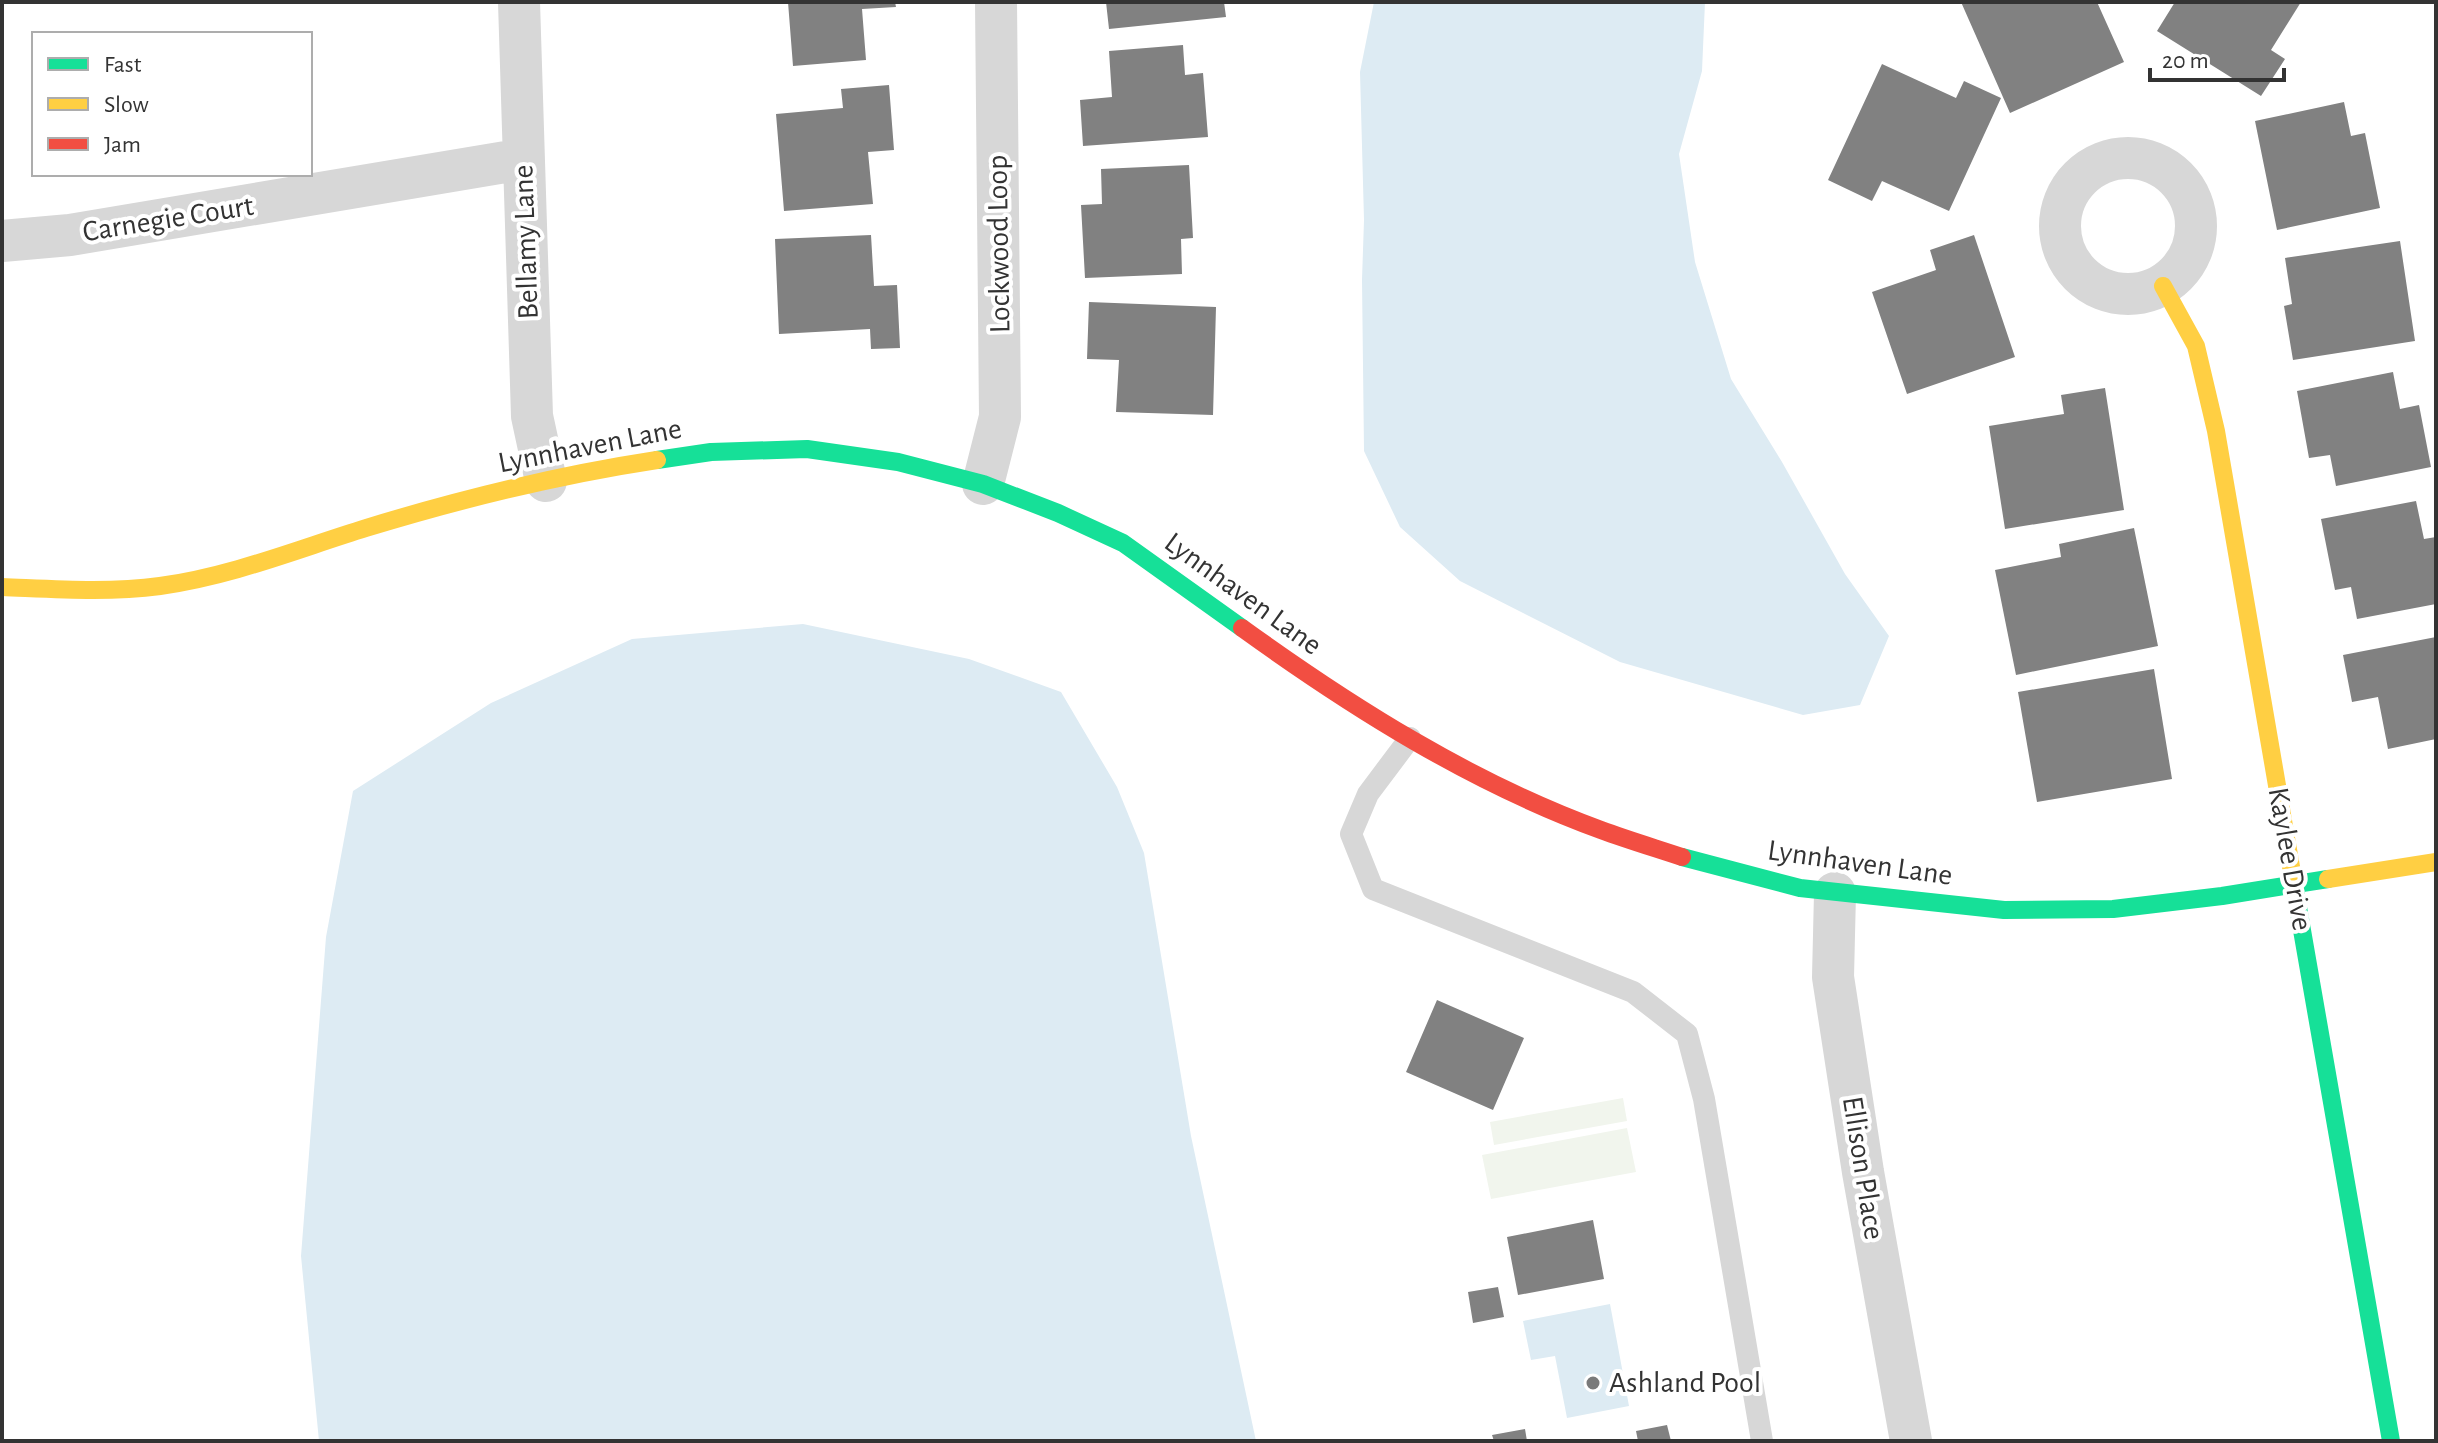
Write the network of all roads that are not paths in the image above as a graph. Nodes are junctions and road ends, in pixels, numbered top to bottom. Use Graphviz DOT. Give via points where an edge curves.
graph roads {
  1 [pos="519,2"];
  2 [pos="996,2"];
  3 [pos="523,159"];
  4 [pos="2,241"];
  5 [pos="2163,286"];
  6 [pos="546,481"];
  7 [pos="983,484"];
  8 [pos="2,587"];
  9 [pos="1410,738"];
  10 [pos="2436,862"];
  11 [pos="2295,884"];
  12 [pos="1835,893"];
  13 [pos="1762,1441"];
  14 [pos="1911,1441"];
  15 [pos="2391,1441"];
  1 -- 3 [label="street, Bellamy Lane"];
  2 -- 7 [label="street, Lockwood Loop" via="1000,417"];
  3 -- 4 [label="street, Carnegie Court" via="70,235"];
  3 -- 6 [label="street, Bellamy Lane" via="532,416"];
  5 -- 11 [label="street, Kaylee Drive" via="2196,346 2216,431"];
  6 -- 7 [label="street, Lynnhaven Lane" via="711,452 807,449 898,462"];
  6 -- 8 [label="street, Lynnhaven Lane" via="160,586"];
  7 -- 9 [label="street, Lynnhaven Lane" via="1123,543 1314,680"];
  9 -- 12 [label="street, Lynnhaven Lane" via="1506,789 1600,830 1707,864"];
  9 -- 13 [label="lane" via="1368,794 1351,834 1373,889 1633,992 1687,1034 1704,1099"];
  10 -- 11 [label="street, Lynnhaven Lane"];
  11 -- 12 [label="street, Lynnhaven Lane" via="2113,909 2004,910"];
  11 -- 15 [label="street, Kaylee Drive"];
  12 -- 14 [label="street, Ellison Place" via="1833,977"];
}
